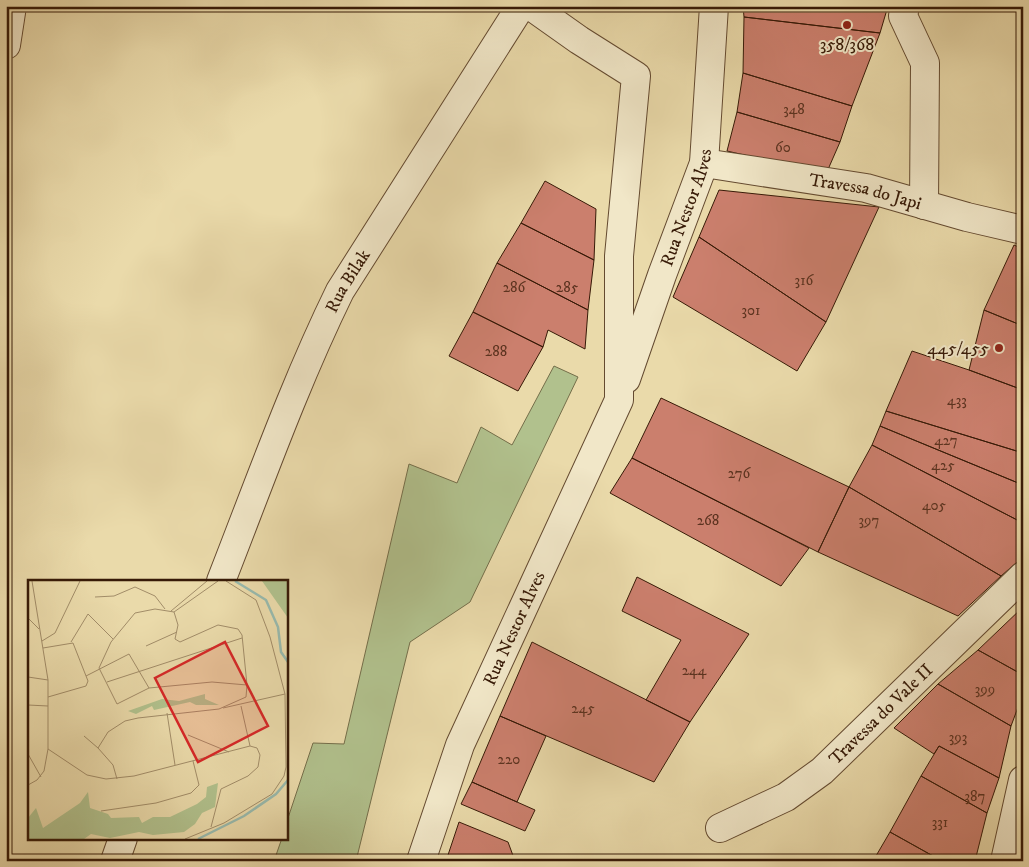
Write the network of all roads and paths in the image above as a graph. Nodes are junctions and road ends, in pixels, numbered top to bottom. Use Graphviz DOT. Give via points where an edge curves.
graph roads {
  1 [pos="12,6"];
  2 [pos="521,6"];
  3 [pos="531,6"];
  4 [pos="714,6"];
  5 [pos="905,6"];
  6 [pos="6,45"];
  7 [pos="704,163"];
  8 [pos="924,205"];
  9 [pos="1023,230"];
  10 [pos="620,400"];
  11 [pos="1023,576"];
  12 [pos="221,580"];
  13 [pos="1023,780"];
  14 [pos="720,828"];
  15 [pos="122,840"];
  16 [pos="115,861"];
  17 [pos="421,861"];
  18 [pos="1005,861"];
  1 -- 6 [label="street"];
  2 -- 12 [label="street, Rua Bilak" via="340,291 322,327"];
  3 -- 10 [label="street, Rua Nestor Alves" via="636,76 619,256"];
  4 -- 7 [label="street, Rua Nestor Alves"];
  5 -- 8 [label="street" via="903,16 925,63"];
  7 -- 8 [label="street, Travessa do Japi" via="866,188"];
  7 -- 10 [label="street, Rua Nestor Alves"];
  8 -- 9 [label="street, Travessa do Japi"];
  10 -- 17 [label="street, Rua Nestor Alves" via="460,745"];
  11 -- 14 [label="street, Travessa do Vale II" via="822,771 786,797"];
  13 -- 18 [label="street"];
  15 -- 16 [label="street"];
}
